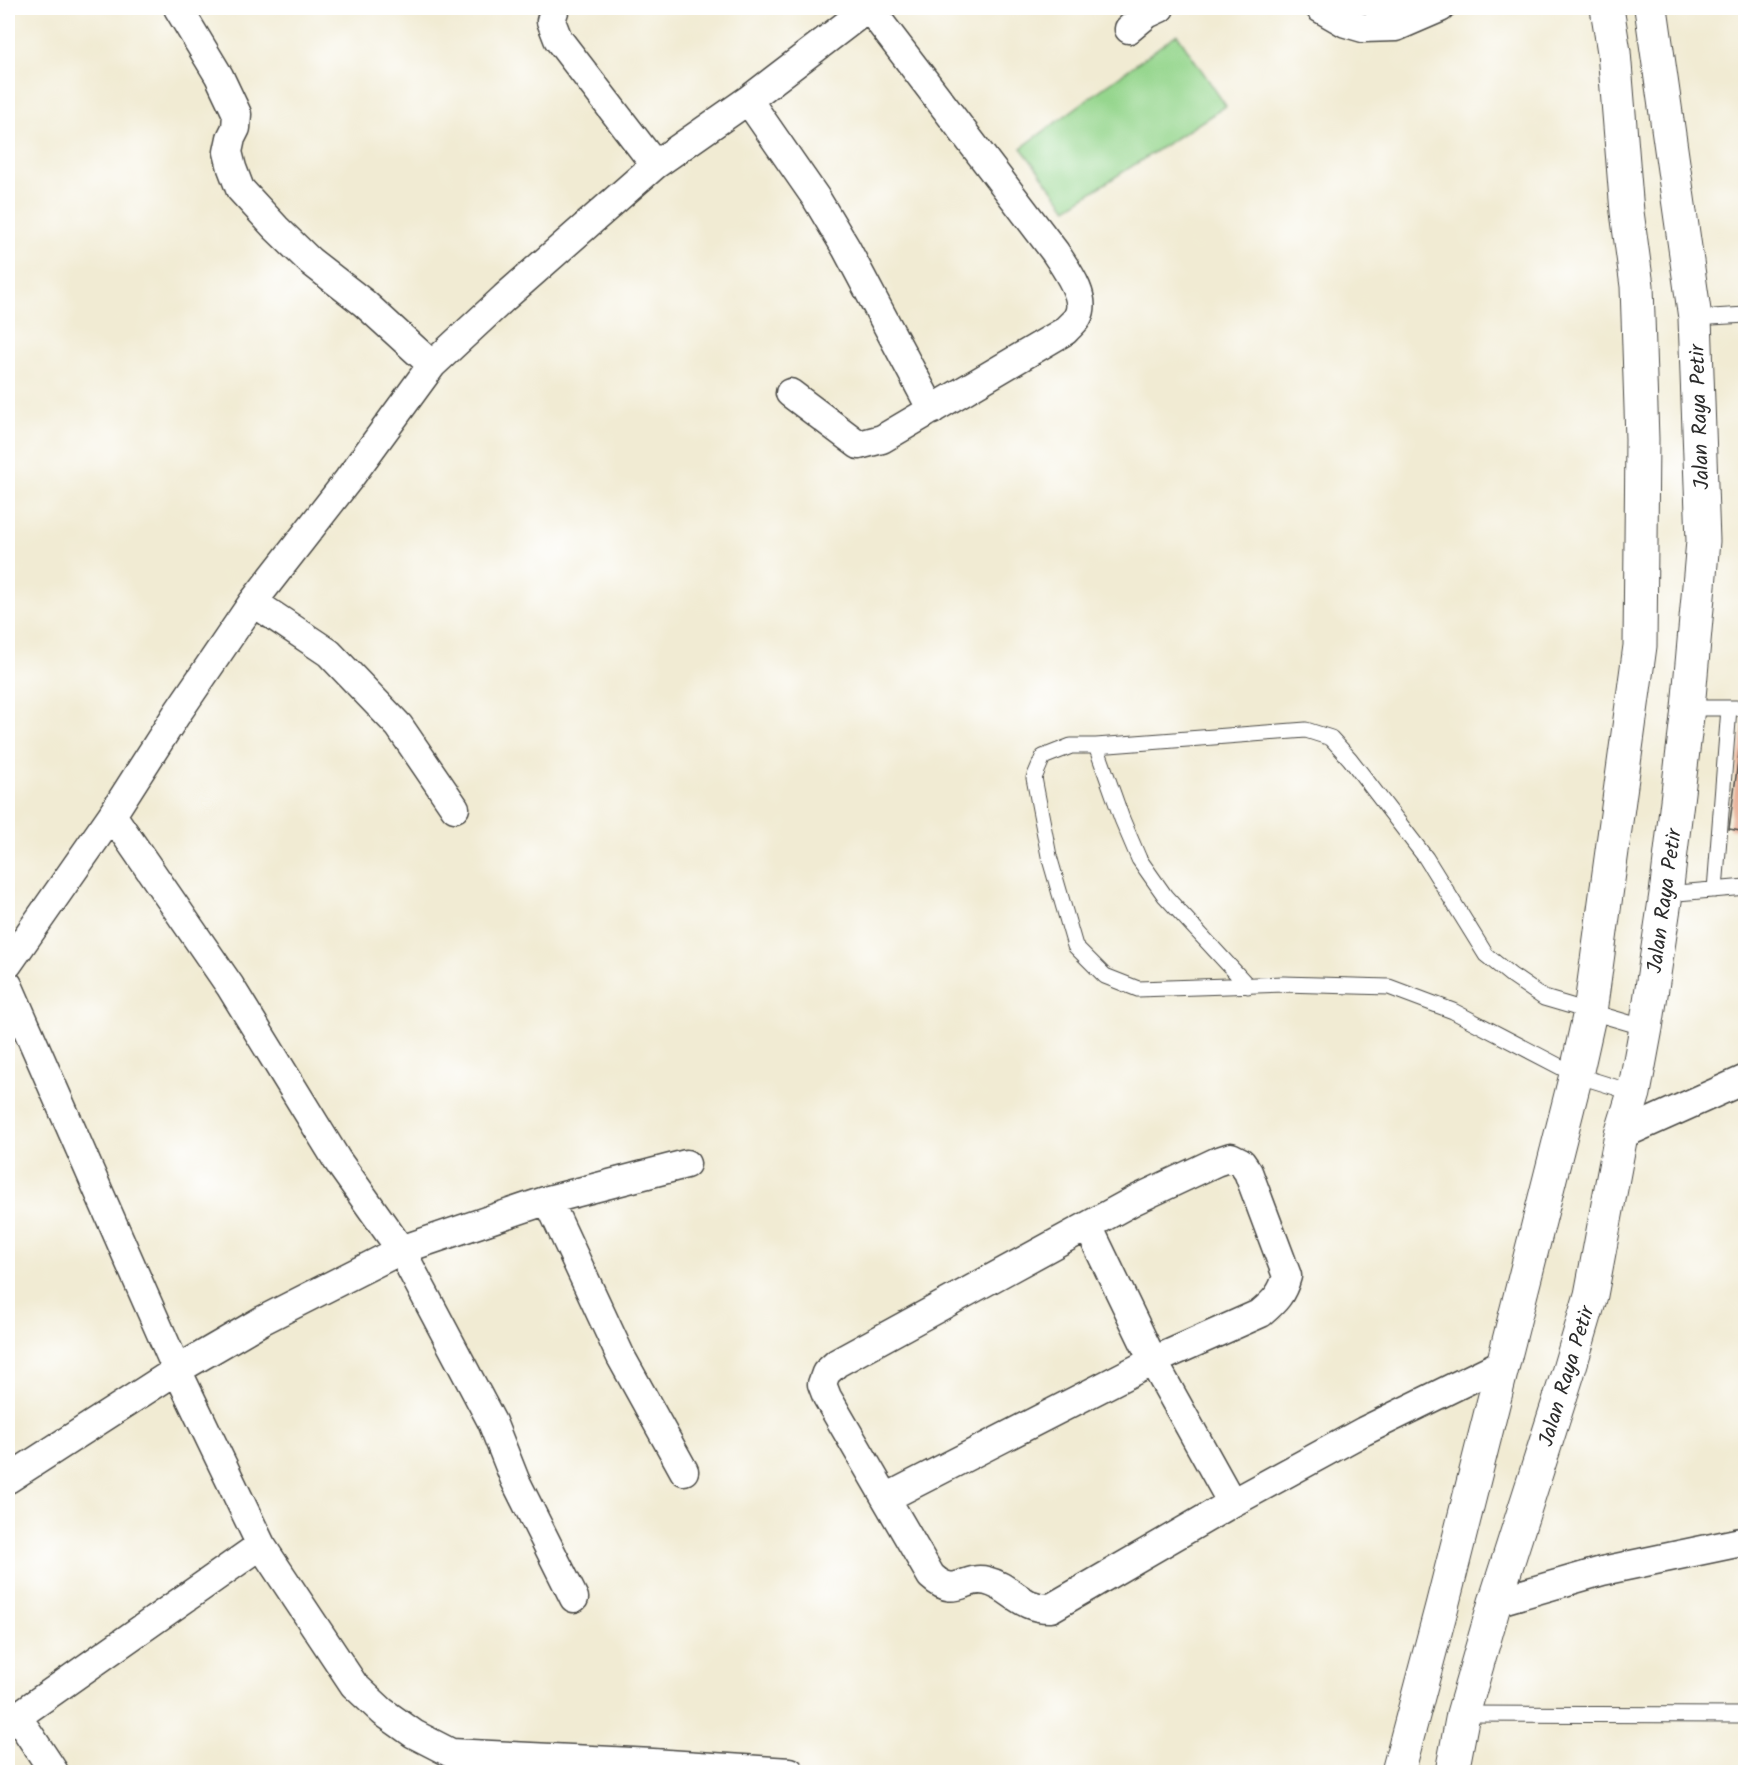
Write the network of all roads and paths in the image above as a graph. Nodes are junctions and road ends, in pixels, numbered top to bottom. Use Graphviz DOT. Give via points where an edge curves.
graph roads {
  1 [pos="178,8"];
  2 [pos="555,8"];
  3 [pos="869,8"];
  4 [pos="1160,8"];
  5 [pos="1320,8"];
  6 [pos="1440,8"];
  7 [pos="1607,8"];
  8 [pos="1651,8"];
  9 [pos="1129,29"];
  10 [pos="748,100"];
  11 [pos="655,165"];
  12 [pos="1746,315"];
  13 [pos="1695,318"];
  14 [pos="432,364"];
  15 [pos="790,393"];
  16 [pos="932,410"];
  17 [pos="253,602"];
  18 [pos="1688,708"];
  19 [pos="1729,708"];
  20 [pos="1746,708"];
  21 [pos="1096,746"];
  22 [pos="454,808"];
  23 [pos="112,815"];
  24 [pos="1746,887"];
  25 [pos="1714,890"];
  26 [pos="1666,894"];
  27 [pos="8,964"];
  28 [pos="8,985"];
  29 [pos="1248,986"];
  30 [pos="1590,1012"];
  31 [pos="1646,1028"];
  32 [pos="1576,1075"];
  33 [pos="1746,1079"];
  34 [pos="1634,1093"];
  35 [pos="1621,1135"];
  36 [pos="686,1164"];
  37 [pos="548,1200"];
  38 [pos="1088,1226"];
  39 [pos="401,1250"];
  40 [pos="1154,1361"];
  41 [pos="1503,1363"];
  42 [pos="177,1370"];
  43 [pos="684,1471"];
  44 [pos="8,1479"];
  45 [pos="886,1498"];
  46 [pos="1232,1503"];
  47 [pos="1746,1541"];
  48 [pos="261,1545"];
  49 [pos="574,1598"];
  50 [pos="1495,1602"];
  51 [pos="1463,1714"];
  52 [pos="1746,1715"];
  53 [pos="12,1720"];
  54 [pos="446,1763"];
  55 [pos="655,1768"];
  56 [pos="54,1773"];
  57 [pos="790,1773"];
  58 [pos="1398,1773"];
  59 [pos="1452,1773"];
  1 -- 14 [label="street" via="237,114 228,152 240,189 310,261"];
  2 -- 11 [label="street" via="551,21 558,39"];
  3 -- 10 [label="street"];
  3 -- 16 [label="street" via="1055,252 1075,285 1081,304 1078,317 1065,330"];
  4 -- 9 [label="street"];
  5 -- 6 [label="street" via="1363,28 1396,27"];
  7 -- 30 [label="main road" via="1637,286 1642,439 1640,646"];
  8 -- 13 [label="main road, Jalan Raya Petir"];
  10 -- 11 [label="street"];
  10 -- 16 [label="street" via="840,238"];
  11 -- 14 [label="street"];
  12 -- 13 [label="lane"];
  13 -- 18 [label="main road, Jalan Raya Petir" via="1703,541"];
  14 -- 17 [label="street"];
  15 -- 16 [label="street" via="859,444 882,439"];
  17 -- 22 [label="street" via="329,653 399,726"];
  17 -- 23 [label="street"];
  18 -- 19 [label="lane"];
  18 -- 26 [label="main road, Jalan Raya Petir"];
  19 -- 20 [label="lane"];
  19 -- 25 [label="lane"];
  21 -- 29 [label="lane" via="1140,859 1166,896"];
  21 -- 29 [label="lane" via="1071,746 1043,757 1034,778 1049,856 1076,946 1105,976 1138,989"];
  21 -- 30 [label="lane" via="1306,730 1331,738 1426,858 1486,955 1544,998"];
  23 -- 27 [label="street"];
  23 -- 39 [label="street" via="230,986 337,1160"];
  24 -- 25 [label="lane"];
  25 -- 26 [label="lane"];
  26 -- 31 [label="main road, Jalan Raya Petir"];
  28 -- 42 [label="street"];
  29 -- 32 [label="lane" via="1389,987 1453,1011"];
  30 -- 31 [label="lane"];
  30 -- 32 [label="main road"];
  31 -- 34 [label="main road, Jalan Raya Petir"];
  32 -- 34 [label="lane"];
  32 -- 41 [label="main road"];
  33 -- 35 [label="street"];
  34 -- 35 [label="main road, Jalan Raya Petir"];
  35 -- 50 [label="main road, Jalan Raya Petir" via="1591,1295"];
  36 -- 37 [label="street"];
  37 -- 39 [label="street"];
  37 -- 43 [label="street" via="621,1357"];
  38 -- 40 [label="street"];
  38 -- 40 [label="street" via="1216,1162 1231,1158 1241,1162 1248,1172 1287,1276 1283,1290 1261,1313"];
  38 -- 45 [label="street" via="837,1363 826,1373 822,1384 827,1397"];
  39 -- 42 [label="street" via="262,1320"];
  39 -- 49 [label="street" via="492,1422 515,1480"];
  40 -- 45 [label="street"];
  40 -- 46 [label="street"];
  41 -- 46 [label="street" via="1364,1431"];
  41 -- 58 [label="main road"];
  42 -- 44 [label="street"];
  42 -- 48 [label="street"];
  45 -- 46 [label="street" via="938,1582 958,1587 976,1580 987,1581 1020,1601 1041,1608 1051,1608"];
  47 -- 50 [label="street" via="1602,1571"];
  48 -- 53 [label="street"];
  48 -- 54 [label="street" via="354,1685"];
  50 -- 51 [label="main road, Jalan Raya Petir"];
  51 -- 52 [label="lane"];
  51 -- 59 [label="main road, Jalan Raya Petir"];
  53 -- 56 [label="street"];
  54 -- 55 [label="street"];
  55 -- 57 [label="street"];
}
